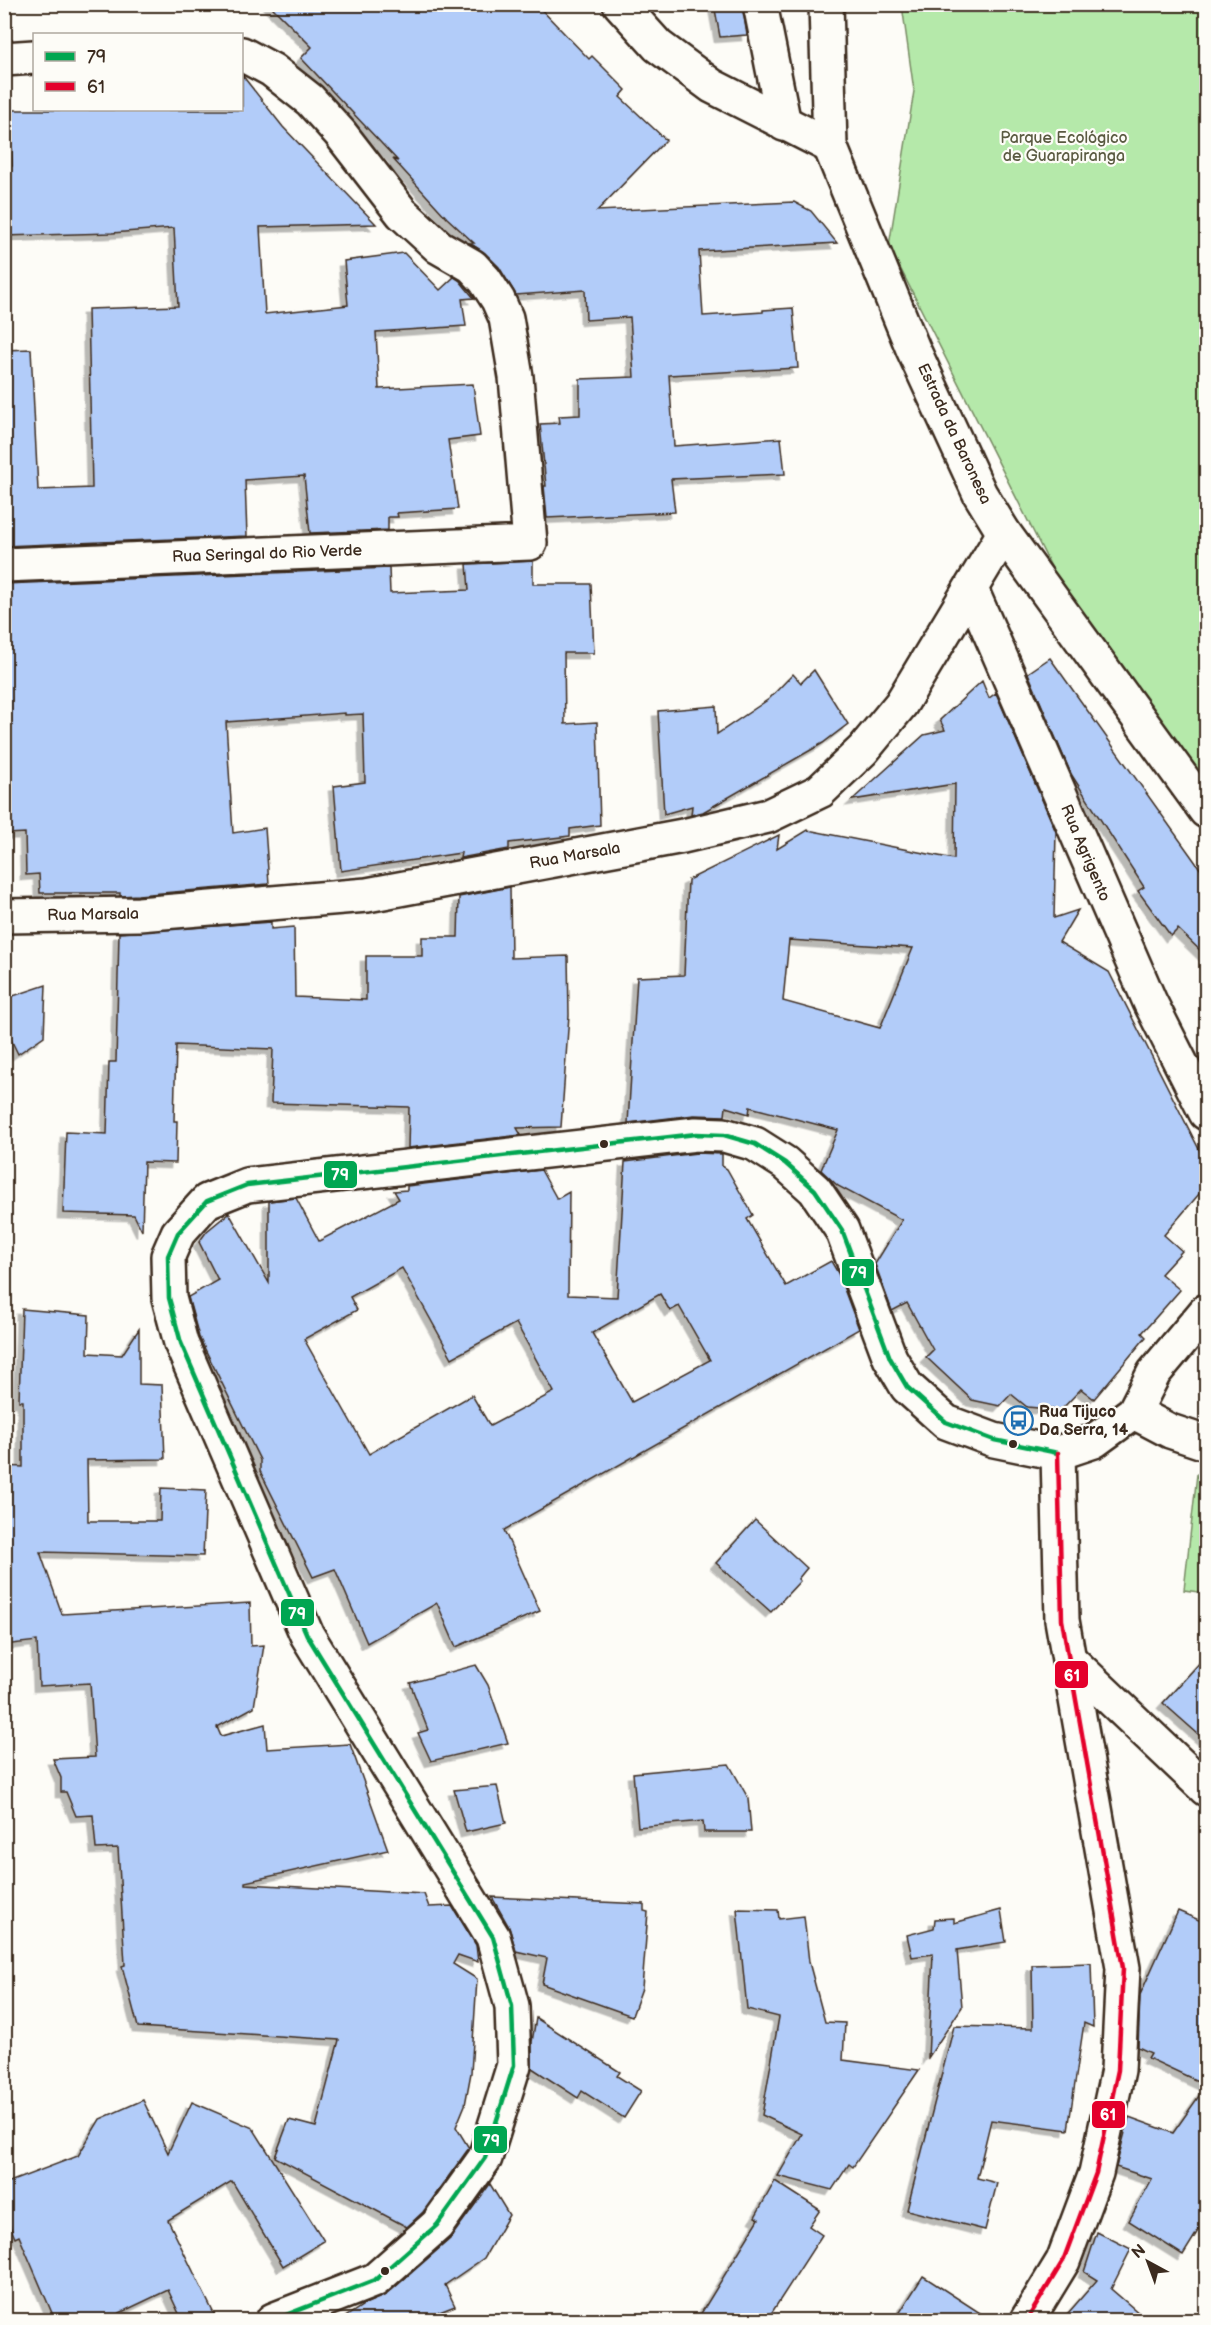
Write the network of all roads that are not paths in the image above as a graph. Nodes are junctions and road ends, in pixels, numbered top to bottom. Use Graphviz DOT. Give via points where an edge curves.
graph roads {
  1 [pos="620,4"];
  2 [pos="759,4"];
  3 [pos="826,4"];
  4 [pos="243,55"];
  5 [pos="33,57"];
  6 [pos="4,59"];
  7 [pos="784,124"];
  8 [pos="830,146"];
  9 [pos="1004,533"];
  10 [pos="4,565"];
  11 [pos="971,590"];
  12 [pos="1206,811"];
  13 [pos="4,916"];
  14 [pos="1206,1113"];
  15 [pos="1206,1311"];
  16 [pos="1134,1412"];
  17 [pos="1206,1443"];
  18 [pos="1058,1453"];
  19 [pos="1070,1660"];
  20 [pos="1206,1790"];
  21 [pos="273,2320"];
  22 [pos="1027,2320"];
  1 -- 7 [label="street" via="658,46 712,86"];
  2 -- 7 [label="street"];
  3 -- 8 [label="street, Estrada da Baronesa"];
  4 -- 10 [label="street, Rua Seringal do Rio Verde" via="272,70 310,100 402,213 439,247 472,266 498,300 506,318 516,377 530,543"];
  5 -- 6 [label="street"];
  7 -- 8 [label="street"];
  8 -- 9 [label="street, Estrada da Baronesa" via="913,349 980,494"];
  9 -- 11 [label="street, Rua Marsala"];
  9 -- 12 [label="street, Estrada da Baronesa"];
  11 -- 13 [label="street, Rua Marsala" via="901,704 863,750 820,791 768,816 683,836 367,895 139,914"];
  11 -- 14 [label="street, Rua Agrigento" via="1150,1002"];
  15 -- 16 [label="street" via="1154,1373"];
  16 -- 17 [label="street" via="1170,1431"];
  16 -- 18 [label="street" via="1094,1440"];
  18 -- 19 [label="street" via="1062,1620"];
  18 -- 21 [label="street" via="994,1440 946,1422 907,1387 890,1358 842,1230 815,1190 785,1163 755,1144 724,1135 696,1134 247,1185 207,1201 178,1233 168,1256 169,1298 181,1343 307,1635 493,1937 512,2006 514,2065 485,2158 437,2225 375,2280"];
  19 -- 20 [label="street"];
  19 -- 22 [label="street" via="1123,1968 1118,2070 1096,2174 1063,2261"];
}
